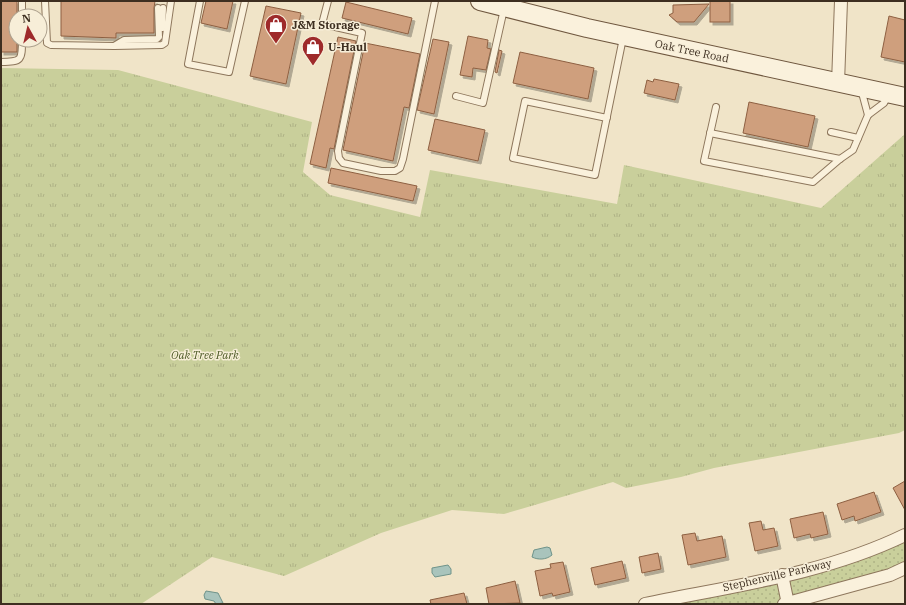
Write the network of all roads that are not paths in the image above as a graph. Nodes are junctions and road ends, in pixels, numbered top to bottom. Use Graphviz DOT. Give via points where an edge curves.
graph roads {
  1 [pos="45,1"];
  2 [pos="171,1"];
  3 [pos="200,1"];
  4 [pos="245,1"];
  5 [pos="328,1"];
  6 [pos="435,1"];
  7 [pos="480,1"];
  8 [pos="841,1"];
  9 [pos="504,7"];
  10 [pos="160,8"];
  11 [pos="624,37"];
  12 [pos="114,46"];
  13 [pos="22,48"];
  14 [pos="1,62"];
  15 [pos="838,83"];
  16 [pos="860,88"];
  17 [pos="456,96"];
  18 [pos="897,96"];
  19 [pos="716,107"];
  20 [pos="868,115"];
  21 [pos="607,118"];
  22 [pos="831,132"];
  23 [pos="710,133"];
  24 [pos="858,138"];
  25 [pos="840,159"];
  26 [pos="905,535"];
  27 [pos="905,568"];
  28 [pos="782,575"];
  29 [pos="645,604"];
  30 [pos="787,604"];
  1 -- 12 [label="lane" via="48,45"];
  2 -- 12 [label="lane" via="166,40 162,46"];
  3 -- 4 [label="lane" via="188,64 229,72"];
  5 -- 6 [label="lane" via="322,24 362,33 338,151 339,158 343,163 381,171 394,171 400,168 403,159"];
  7 -- 9 [label="main road, Oak Tree Road"];
  8 -- 15 [label="street"];
  9 -- 11 [label="main road, Oak Tree Road"];
  9 -- 17 [label="lane" via="483,103"];
  10 -- 12 [label="lane" via="159,37 154,40 124,40"];
  11 -- 15 [label="main road, Oak Tree Road"];
  11 -- 21 [label="lane"];
  13 -- 14 [label="lane" via="19,60"];
  15 -- 16 [label="main road, Oak Tree Road"];
  16 -- 18 [label="main road, Oak Tree Road"];
  16 -- 20 [label="lane"];
  18 -- 20 [label="lane"];
  19 -- 23 [label="lane"];
  20 -- 24 [label="lane"];
  21 -- 21 [label="lane" via="595,175 513,158 525,101"];
  22 -- 24 [label="lane"];
  23 -- 25 [label="lane"];
  23 -- 25 [label="lane" via="704,161 712,163 813,182"];
  24 -- 25 [label="lane" via="853,150"];
  26 -- 28 [label="street, Stephenville Parkway" via="840,560"];
  27 -- 30 [label="street" via="890,575"];
  28 -- 29 [label="street, Stephenville Parkway"];
  28 -- 30 [label="street"];
}
